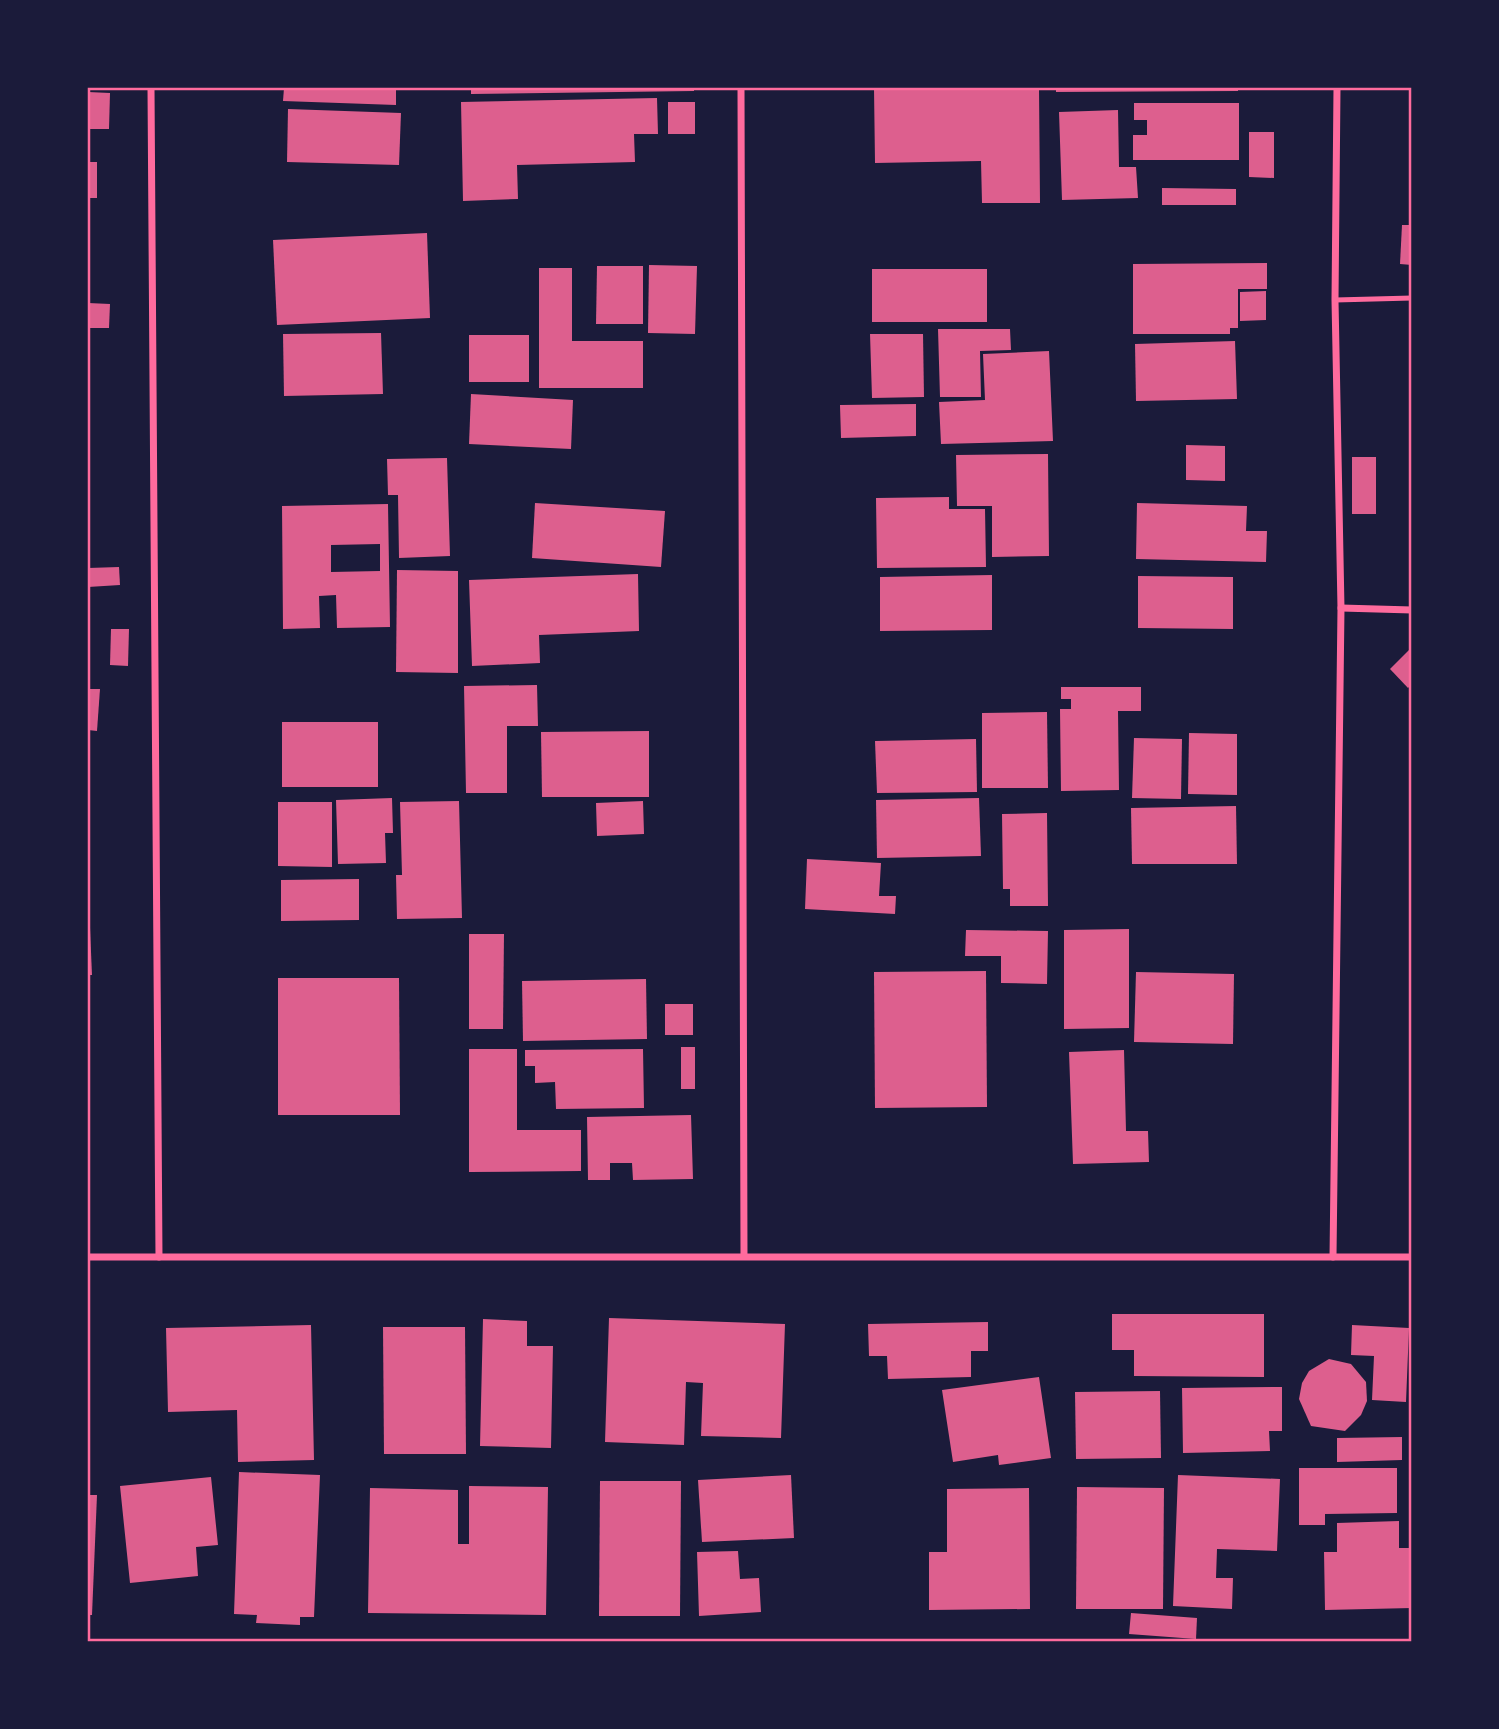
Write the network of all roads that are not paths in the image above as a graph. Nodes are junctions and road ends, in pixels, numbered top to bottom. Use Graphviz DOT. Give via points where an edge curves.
graph roads {
  1 [pos="151,88"];
  2 [pos="741,88"];
  3 [pos="1337,88"];
  4 [pos="1412,298"];
  5 [pos="1335,300"];
  6 [pos="1341,608"];
  7 [pos="1412,610"];
  8 [pos="744,1255"];
  9 [pos="159,1256"];
  10 [pos="1333,1256"];
  11 [pos="88,1257"];
  12 [pos="1412,1257"];
  1 -- 9 [label="street"];
  2 -- 8 [label="street"];
  3 -- 5 [label="street"];
  4 -- 5 [label="lane"];
  5 -- 6 [label="street"];
  6 -- 7 [label="street"];
  6 -- 10 [label="street"];
  8 -- 9 [label="street"];
  8 -- 10 [label="street"];
  9 -- 11 [label="street"];
  10 -- 12 [label="street"];
}
